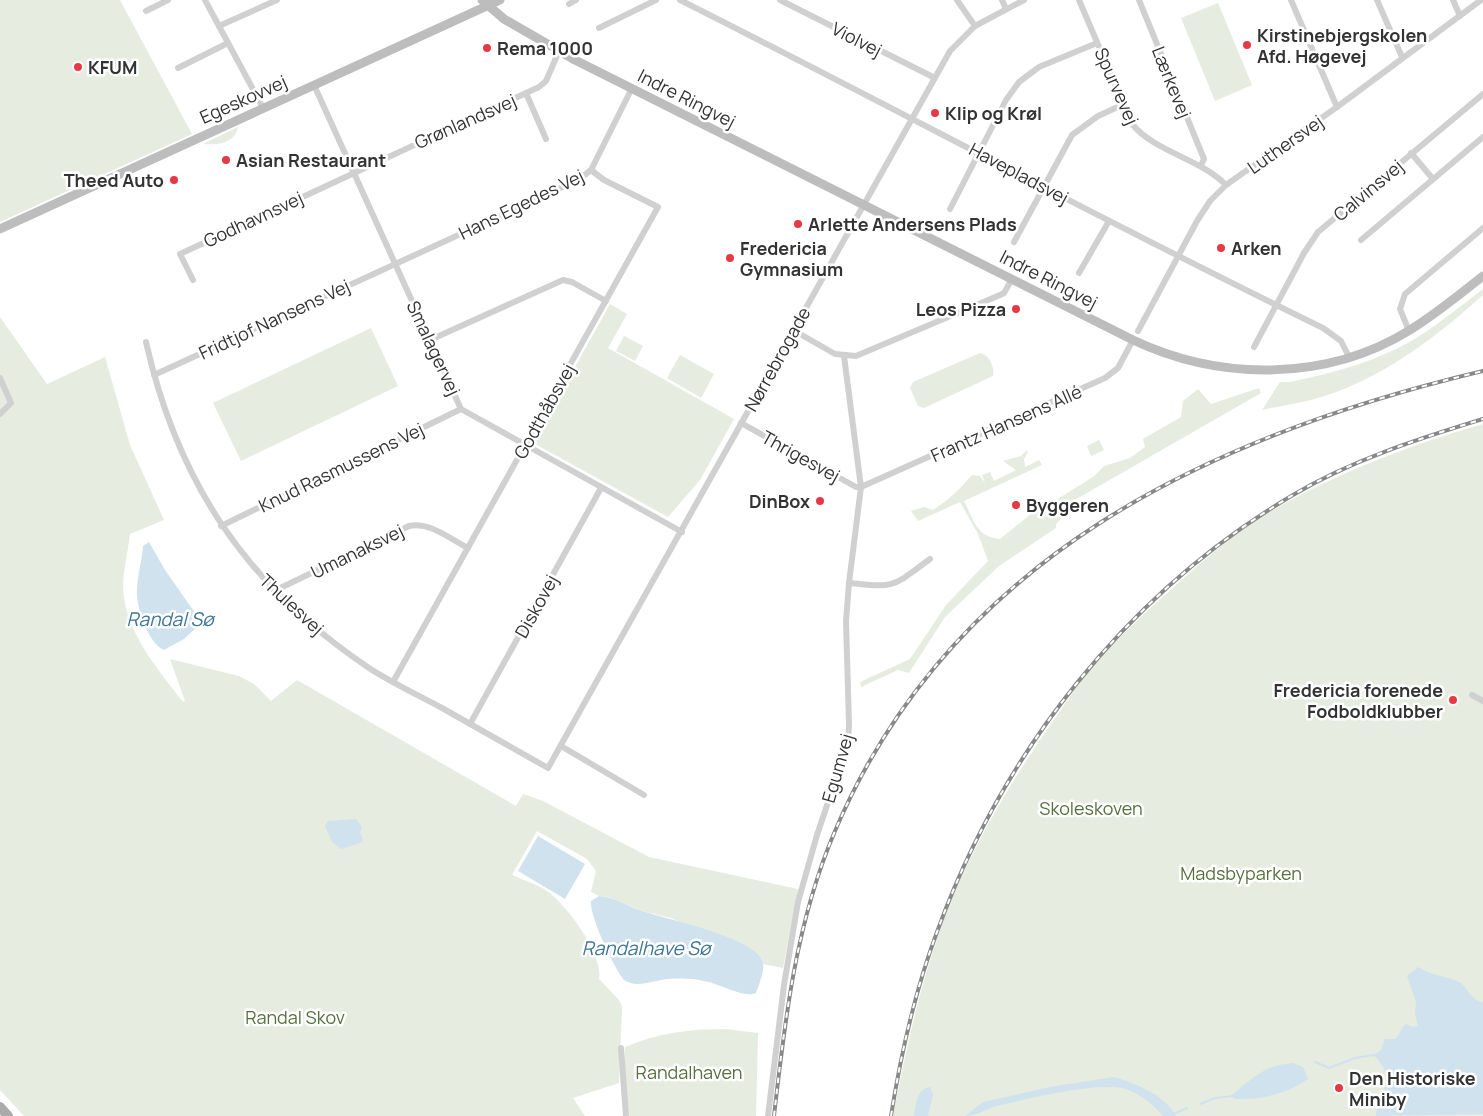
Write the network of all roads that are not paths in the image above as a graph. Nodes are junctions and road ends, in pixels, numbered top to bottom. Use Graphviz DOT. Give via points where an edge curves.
graph roads {
  1 [pos="168,0"];
  2 [pos="205,0"];
  3 [pos="277,0"];
  4 [pos="500,0"];
  5 [pos="576,0"];
  6 [pos="656,0"];
  7 [pos="680,0"];
  8 [pos="780,0"];
  9 [pos="957,0"];
  10 [pos="1002,0"];
  11 [pos="1024,0"];
  12 [pos="1078,0"];
  13 [pos="1139,0"];
  14 [pos="1291,0"];
  15 [pos="1377,0"];
  16 [pos="1453,0"];
  17 [pos="1481,0"];
  18 [pos="485,3"];
  19 [pos="569,4"];
  20 [pos="1006,9"];
  21 [pos="146,11"];
  22 [pos="1460,16"];
  23 [pos="219,26"];
  24 [pos="975,26"];
  25 [pos="599,28"];
  26 [pos="228,43"];
  27 [pos="1097,43"];
  28 [pos="559,51"];
  29 [pos="1402,57"];
  30 [pos="178,68"];
  31 [pos="934,78"];
  32 [pos="314,86"];
  33 [pos="632,88"];
  34 [pos="526,93"];
  35 [pos="1483,94"];
  36 [pos="1122,105"];
  37 [pos="1337,107"];
  38 [pos="263,108"];
  39 [pos="912,117"];
  40 [pos="1483,137"];
  41 [pos="546,139"];
  42 [pos="979,152"];
  43 [pos="1411,153"];
  44 [pos="1201,165"];
  45 [pos="591,170"];
  46 [pos="353,172"];
  47 [pos="1433,179"];
  48 [pos="1226,184"];
  49 [pos="1044,185"];
  50 [pos="864,204"];
  51 [pos="950,209"];
  52 [pos="1109,220"];
  53 [pos="1483,228"];
  54 [pos="0,229"];
  55 [pos="1361,240"];
  56 [pos="1014,242"];
  57 [pos="1178,257"];
  58 [pos="395,264"];
  59 [pos="1079,273"];
  60 [pos="1483,276"];
  61 [pos="1012,279"];
  62 [pos="193,280"];
  63 [pos="606,301"];
  64 [pos="1276,304"];
  65 [pos="793,330"];
  66 [pos="1409,331"];
  67 [pos="1135,335"];
  68 [pos="430,340"];
  69 [pos="146,342"];
  70 [pos="1254,347"];
  71 [pos="844,356"];
  72 [pos="1348,357"];
  73 [pos="154,375"];
  74 [pos="0,378"];
  75 [pos="461,409"];
  76 [pos="1,413"];
  77 [pos="741,423"];
  78 [pos="525,445"];
  79 [pos="861,487"];
  80 [pos="601,488"];
  81 [pos="221,526"];
  82 [pos="682,532"];
  83 [pos="468,548"];
  84 [pos="930,558"];
  85 [pos="848,583"];
  86 [pos="274,591"];
  87 [pos="393,682"];
  88 [pos="1472,695"];
  89 [pos="1483,701"];
  90 [pos="470,724"];
  91 [pos="561,746"];
  92 [pos="548,768"];
  93 [pos="644,795"];
  94 [pos="621,1048"];
  95 [pos="0,1107"];
  96 [pos="8,1116"];
  97 [pos="626,1116"];
  98 [pos="768,1116"];
  1 -- 21 [label="street"];
  2 -- 23 [label="street"];
  3 -- 23 [label="street"];
  4 -- 18 [label="street, Egeskovvej"];
  5 -- 19 [label="street"];
  6 -- 25 [label="street"];
  7 -- 39 [label="street, Havepladsvej"];
  8 -- 31 [label="street, Violvej"];
  9 -- 24 [label="street"];
  10 -- 20 [label="street"];
  11 -- 20 [label="street, Nørrebrogade"];
  12 -- 27 [label="street, Spurvevej"];
  13 -- 44 [label="street, Lærkevej" via="1204,159"];
  14 -- 37 [label="street"];
  15 -- 29 [label="street"];
  16 -- 22 [label="street"];
  17 -- 22 [label="street, Luthersvej"];
  18 -- 28 [label="street, Indre Ringvej" via="509,22"];
  18 -- 32 [label="street, Egeskovvej"];
  20 -- 24 [label="street, Nørrebrogade"];
  22 -- 29 [label="street, Luthersvej"];
  23 -- 26 [label="street"];
  24 -- 31 [label="street, Nørrebrogade" via="950,50"];
  26 -- 30 [label="street"];
  26 -- 38 [label="street"];
  27 -- 36 [label="street, Spurvevej"];
  27 -- 42 [label="street" via="1039,67 1019,82"];
  28 -- 33 [label="street, Indre Ringvej"];
  28 -- 34 [label="street, Grønlandsvej" via="546,81"];
  29 -- 37 [label="street, Luthersvej"];
  31 -- 39 [label="street, Nørrebrogade"];
  32 -- 38 [label="street, Egeskovvej"];
  32 -- 46 [label="street, Smalagervej"];
  33 -- 45 [label="street, Hans Egedes Vej"];
  33 -- 50 [label="street, Indre Ringvej"];
  34 -- 41 [label="street"];
  34 -- 46 [label="street, Grønlandsvej"];
  35 -- 43 [label="street, Calvinsvej"];
  36 -- 44 [label="street, Spurvevej" via="1140,134"];
  36 -- 49 [label="street" via="1098,116 1072,136"];
  37 -- 48 [label="street, Luthersvej"];
  38 -- 54 [label="street, Egeskovvej"];
  39 -- 42 [label="street, Havepladsvej"];
  39 -- 50 [label="street, Nørrebrogade"];
  40 -- 47 [label="street"];
  42 -- 49 [label="street, Havepladsvej"];
  42 -- 51 [label="street"];
  43 -- 47 [label="street"];
  43 -- 64 [label="street, Calvinsvej" via="1318,232"];
  44 -- 48 [label="street, Spurvevej"];
  45 -- 58 [label="street, Hans Egedes Vej" via="578,180"];
  45 -- 63 [label="street, Godthåbsvej" via="658,207"];
  46 -- 58 [label="street, Smalagervej"];
  46 -- 62 [label="street, Godhavnsvej" via="180,254"];
  47 -- 55 [label="street"];
  48 -- 57 [label="street, Luthersvej" via="1206,208"];
  49 -- 52 [label="street, Havepladsvej"];
  49 -- 56 [label="street"];
  50 -- 61 [label="street, Indre Ringvej"];
  50 -- 65 [label="street, Nørrebrogade"];
  52 -- 57 [label="street, Havepladsvej"];
  52 -- 59 [label="street"];
  53 -- 66 [label="street" via="1405,294 1400,309"];
  57 -- 64 [label="street, Havepladsvej"];
  57 -- 67 [label="street, Luthersvej"];
  58 -- 68 [label="street, Smalagervej"];
  58 -- 73 [label="street, Fridtjof Nansens Vej"];
  60 -- 66 [label="street, Indre Ringvej"];
  61 -- 67 [label="street, Indre Ringvej"];
  61 -- 71 [label="street" via="1000,295 865,353"];
  63 -- 68 [label="street" via="572,282 562,280"];
  63 -- 78 [label="street, Godthåbsvej"];
  64 -- 70 [label="street, Calvinsvej"];
  64 -- 72 [label="street, Havepladsvej" via="1333,334 1341,341"];
  65 -- 71 [label="street"];
  65 -- 77 [label="street, Nørrebrogade"];
  66 -- 72 [label="street, Indre Ringvej"];
  67 -- 72 [label="street, Indre Ringvej" via="1172,356 1197,364 1245,371 1304,368"];
  67 -- 79 [label="street, Frantz Hansens Allé" via="1118,368 1105,378"];
  68 -- 75 [label="street, Smalagervej"];
  69 -- 73 [label="street, Thulesvej"];
  71 -- 79 [label="street, Egumvej"];
  73 -- 81 [label="street, Thulesvej" via="169,423 187,464"];
  74 -- 76 [label="street" via="11,403"];
  75 -- 78 [label="street, Smalagervej"];
  75 -- 81 [label="street, Knud Rasmussens Vej"];
  77 -- 79 [label="street, Thrigesvej"];
  77 -- 82 [label="street, Nørrebrogade"];
  78 -- 80 [label="street, Smalagervej"];
  78 -- 83 [label="street, Godthåbsvej"];
  79 -- 85 [label="street, Egumvej"];
  80 -- 82 [label="street, Smalagervej"];
  80 -- 90 [label="street, Diskovej"];
  81 -- 86 [label="street, Thulesvej"];
  82 -- 91 [label="street, Nørrebrogade"];
  83 -- 86 [label="street, Umanaksvej" via="417,524"];
  83 -- 87 [label="street, Godthåbsvej"];
  84 -- 85 [label="street" via="890,586"];
  85 -- 98 [label="street, Egumvej" via="848,743 798,902"];
  86 -- 87 [label="street, Thulesvej" via="323,635"];
  87 -- 90 [label="street, Thulesvej"];
  88 -- 89 [label="street"];
  90 -- 92 [label="street, Thulesvej"];
  91 -- 92 [label="street, Nørrebrogade"];
  91 -- 93 [label="street"];
  94 -- 97 [label="street"];
  95 -- 96 [label="main road"];
}
